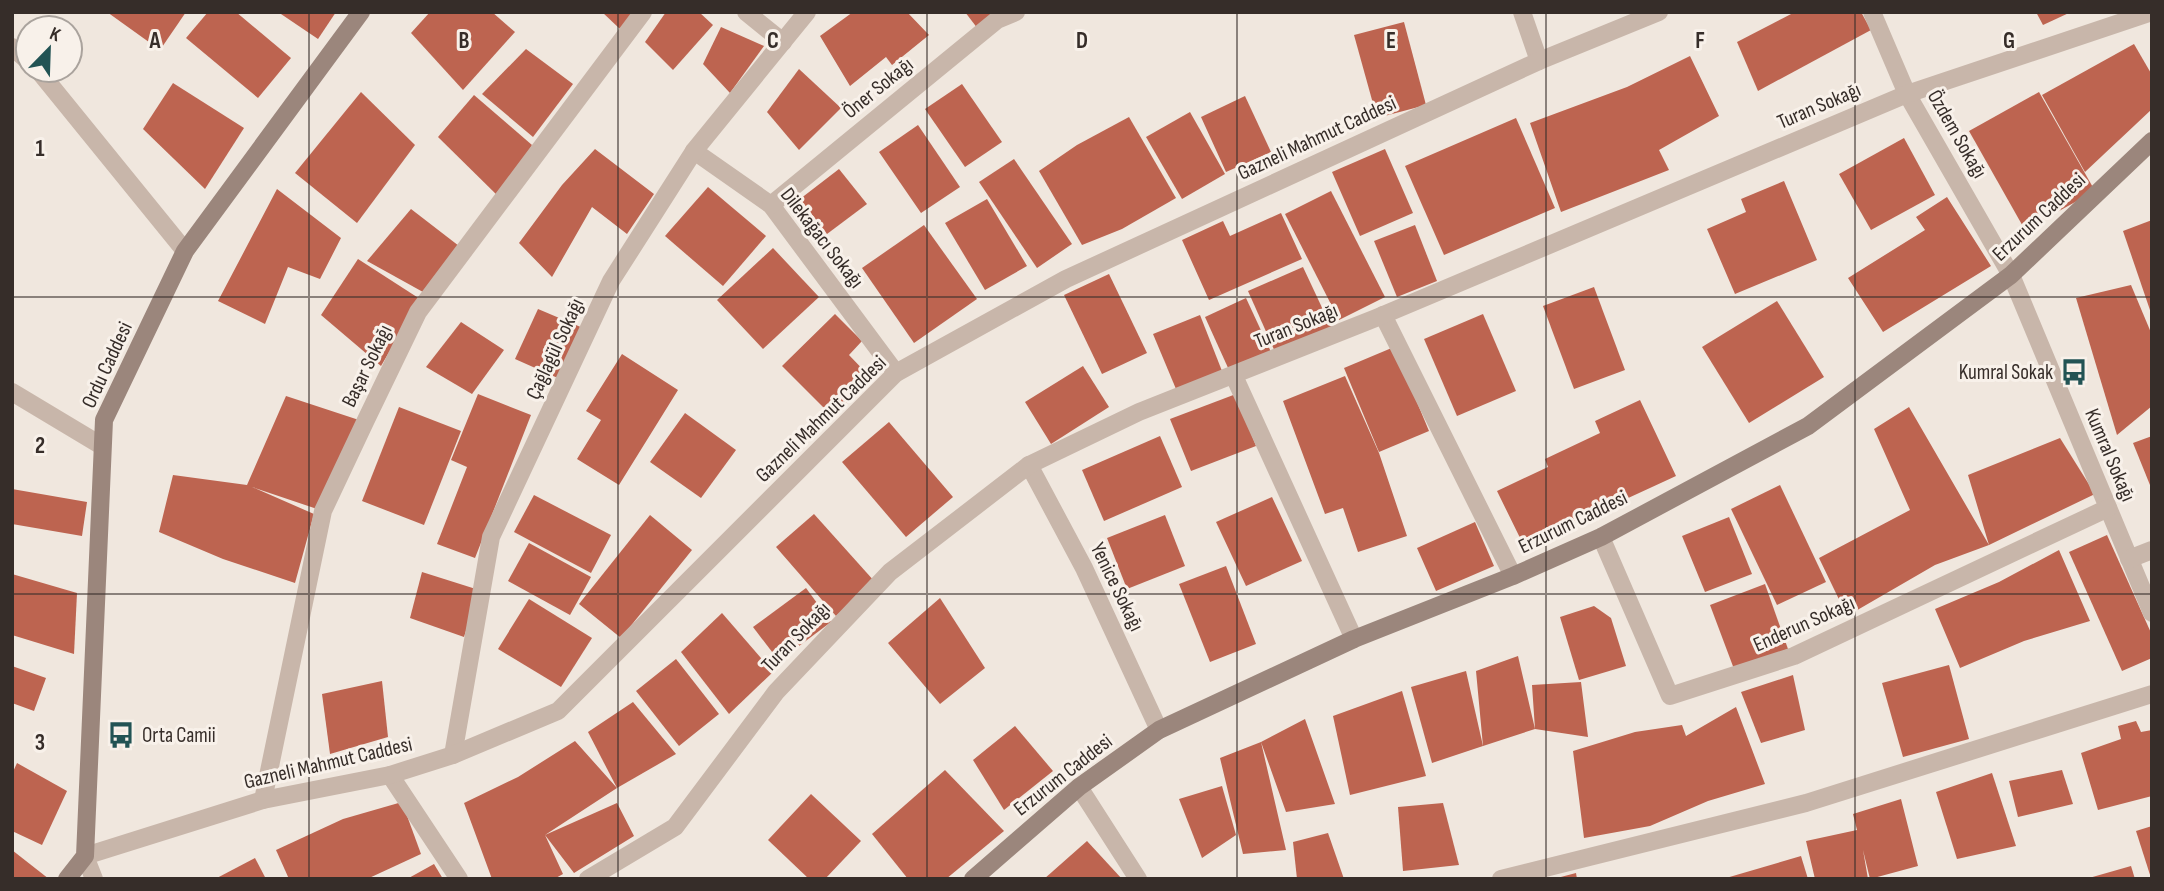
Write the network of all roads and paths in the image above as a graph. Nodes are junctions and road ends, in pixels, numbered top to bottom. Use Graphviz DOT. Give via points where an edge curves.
graph roads {
  1 [pos="361,12"];
  2 [pos="643,12"];
  3 [pos="746,12"];
  4 [pos="807,12"];
  5 [pos="1016,12"];
  6 [pos="1522,12"];
  7 [pos="1659,12"];
  8 [pos="1872,12"];
  9 [pos="2152,12"];
  10 [pos="783,42"];
  11 [pos="1539,61"];
  12 [pos="49,84"];
  13 [pos="1907,94"];
  14 [pos="2151,143"];
  15 [pos="694,151"];
  16 [pos="771,205"];
  17 [pos="185,251"];
  18 [pos="2011,275"];
  19 [pos="1383,315"];
  20 [pos="896,373"];
  21 [pos="1234,376"];
  22 [pos="12,392"];
  23 [pos="102,446"];
  24 [pos="1029,465"];
  25 [pos="2108,508"];
  26 [pos="1601,537"];
  27 [pos="2152,550"];
  28 [pos="2129,559"];
  29 [pos="1513,576"];
  30 [pos="2152,613"];
  31 [pos="1354,639"];
  32 [pos="2152,694"];
  33 [pos="1159,730"];
  34 [pos="453,755"];
  35 [pos="390,775"];
  36 [pos="1079,788"];
  37 [pos="263,800"];
  38 [pos="85,856"];
  39 [pos="67,879"];
  40 [pos="94,879"];
  41 [pos="459,879"];
  42 [pos="588,879"];
  43 [pos="973,879"];
  44 [pos="1138,879"];
  45 [pos="1501,879"];
  1 -- 17 [label="street, Ordu Caddesi"];
  2 -- 37 [label="street, Başar Sokağı" via="412,324 323,510"];
  3 -- 10 [label="street"];
  4 -- 10 [label="street, Çağlagül Sokağı"];
  5 -- 16 [label="street, Öner Sokağı" via="997,20"];
  6 -- 11 [label="street"];
  7 -- 11 [label="street, Gazneli Mahmut Caddesi"];
  8 -- 13 [label="street, Özdem Sokağı"];
  9 -- 13 [label="street, Turan Sokağı"];
  10 -- 15 [label="street, Çağlagül Sokağı"];
  11 -- 20 [label="street, Gazneli Mahmut Caddesi" via="1066,279"];
  12 -- 17 [label="street"];
  13 -- 18 [label="street, Özdem Sokağı"];
  13 -- 19 [label="street, Turan Sokağı"];
  14 -- 18 [label="street, Erzurum Caddesi"];
  15 -- 16 [label="street, Dilekağacı Sokağı"];
  15 -- 34 [label="street, Çağlagül Sokağı" via="611,281 491,537"];
  16 -- 20 [label="street, Dilekağacı Sokağı"];
  17 -- 23 [label="street, Ordu Caddesi" via="104,420"];
  18 -- 25 [label="street, Kumral Sokağı"];
  18 -- 26 [label="street, Erzurum Caddesi" via="1808,426"];
  19 -- 21 [label="street, Turan Sokağı"];
  19 -- 29 [label="street"];
  20 -- 34 [label="street, Gazneli Mahmut Caddesi" via="558,711"];
  21 -- 24 [label="street, Turan Sokağı" via="1139,412"];
  21 -- 31 [label="street"];
  22 -- 23 [label="street"];
  23 -- 38 [label="street, Ordu Caddesi"];
  24 -- 33 [label="street, Yenice Sokağı" via="1084,568"];
  24 -- 42 [label="street, Turan Sokağı" via="883,580 776,692 675,827"];
  25 -- 26 [label="street, Enderun Sokağı" via="1794,656 1670,696"];
  25 -- 28 [label="street, Kumral Sokağı"];
  26 -- 29 [label="street, Erzurum Caddesi"];
  27 -- 28 [label="street"];
  28 -- 30 [label="street, Kumral Sokağı"];
  29 -- 31 [label="street, Erzurum Caddesi"];
  31 -- 33 [label="street, Erzurum Caddesi"];
  32 -- 45 [label="street" via="1806,803"];
  33 -- 36 [label="street, Erzurum Caddesi"];
  34 -- 35 [label="street, Gazneli Mahmut Caddesi"];
  35 -- 37 [label="street, Gazneli Mahmut Caddesi"];
  35 -- 41 [label="street"];
  36 -- 43 [label="street, Erzurum Caddesi"];
  36 -- 44 [label="street"];
  37 -- 38 [label="street, Gazneli Mahmut Caddesi"];
  38 -- 39 [label="street"];
  38 -- 40 [label="street"];
}
